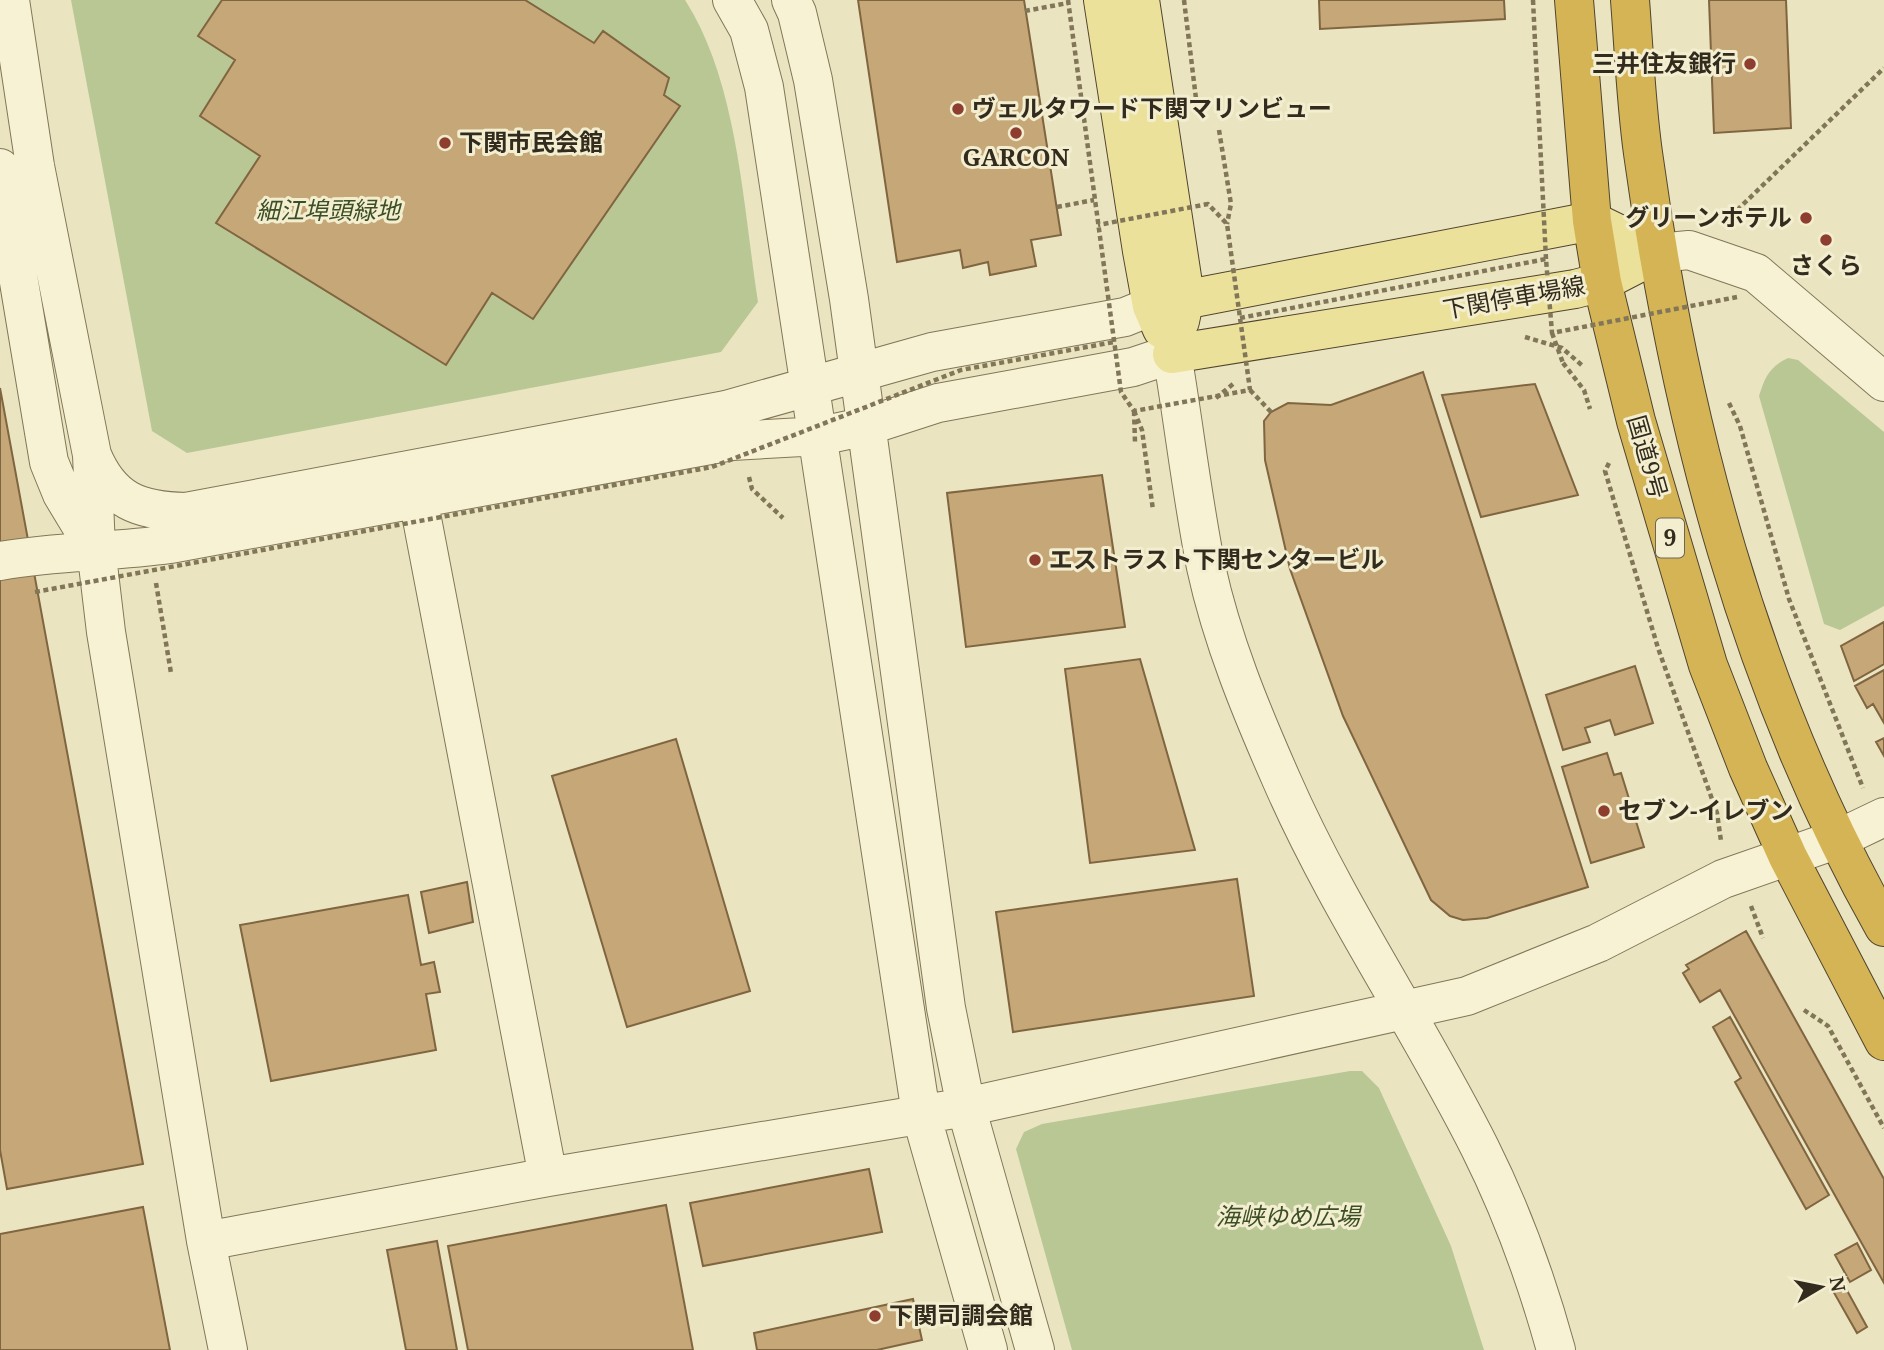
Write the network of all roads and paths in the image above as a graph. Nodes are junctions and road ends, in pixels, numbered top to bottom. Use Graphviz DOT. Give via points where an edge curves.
graph roads {
  1 [pos="10,0"];
  2 [pos="732,0"];
  3 [pos="791,0"];
  4 [pos="1140,0"];
  5 [pos="1184,0"];
  6 [pos="1533,0"];
  7 [pos="1574,0"];
  8 [pos="1630,0"];
  9 [pos="1080,1"];
  10 [pos="1026,11"];
  11 [pos="1884,68"];
  12 [pos="1197,109"];
  13 [pos="1219,130"];
  14 [pos="0,167"];
  15 [pos="1207,190"];
  16 [pos="1549,192"];
  17 [pos="1094,200"];
  18 [pos="1198,202"];
  19 [pos="1208,204"];
  20 [pos="1057,207"];
  21 [pos="1533,208"];
  22 [pos="1731,215"];
  23 [pos="1200,216"];
  24 [pos="1592,221"];
  25 [pos="1227,223"];
  26 [pos="1098,225"];
  27 [pos="1658,253"];
  28 [pos="1546,259"];
  29 [pos="1225,263"];
  30 [pos="1237,264"];
  31 [pos="1602,282"];
  32 [pos="1737,297"];
  33 [pos="1169,301"];
  34 [pos="1240,318"];
  35 [pos="1552,333"];
  36 [pos="1520,337"];
  37 [pos="1114,342"];
  38 [pos="1172,354"];
  39 [pos="1587,370"];
  40 [pos="860,374"];
  41 [pos="1257,379"];
  42 [pos="1884,382"];
  43 [pos="812,384"];
  44 [pos="1250,390"];
  45 [pos="1724,392"];
  46 [pos="1215,402"];
  47 [pos="1590,410"];
  48 [pos="1134,411"];
  49 [pos="1270,412"];
  50 [pos="867,426"];
  51 [pos="820,436"];
  52 [pos="1135,442"];
  53 [pos="92,455"];
  54 [pos="743,456"];
  55 [pos="1610,461"];
  56 [pos="418,498"];
  57 [pos="1153,510"];
  58 [pos="783,518"];
  59 [pos="170,543"];
  60 [pos="96,548"];
  61 [pos="0,561"];
  62 [pos="35,592"];
  63 [pos="106,632"];
  64 [pos="171,673"];
  65 [pos="1876,807"];
  66 [pos="1719,837"];
  67 [pos="1838,839"];
  68 [pos="1788,857"];
  69 [pos="1758,922"];
  70 [pos="1884,927"];
  71 [pos="1763,938"];
  72 [pos="1804,1010"];
  73 [pos="1404,1011"];
  74 [pos="1884,1041"];
  75 [pos="966,1107"];
  76 [pos="921,1114"];
  77 [pos="1884,1128"];
  78 [pos="548,1177"];
  79 [pos="206,1241"];
  80 [pos="228,1350"];
  81 [pos="988,1350"];
  82 [pos="1035,1350"];
  83 [pos="1556,1350"];
  1 -- 53 [label="street" via="35,166"];
  2 -- 43 [label="street" via="749,30 764,87"];
  3 -- 40 [label="street" via="821,120"];
  4 -- 33 [label="main road"];
  5 -- 12 [label="path"];
  6 -- 28 [label="path, bridge"];
  7 -- 24 [label="highway, 国道9号 / 9"];
  8 -- 27 [label="highway, 9" via="1642,150"];
  9 -- 10 [label="path"];
  9 -- 17 [label="path, bridge"];
  9 -- 33 [label="main road"];
  11 -- 22 [label="path"];
  13 -- 25 [label="path" via="1231,204"];
  14 -- 60 [label="street" via="49,462 62,494"];
  15 -- 19 [label="path"];
  16 -- 21 [label="path"];
  17 -- 20 [label="path"];
  17 -- 26 [label="path, bridge"];
  18 -- 23 [label="path"];
  19 -- 25 [label="path, bridge"];
  19 -- 26 [label="path, bridge"];
  24 -- 27 [label="main road"];
  24 -- 31 [label="highway, 国道9号 / 9"];
  24 -- 33 [label="main road"];
  25 -- 34 [label="path, bridge"];
  26 -- 37 [label="path, bridge"];
  27 -- 31 [label="main road, 下関停車場線"];
  27 -- 42 [label="street" via="1689,250 1756,273"];
  27 -- 67 [label="highway, 9" via="1683,392 1751,629"];
  28 -- 34 [label="path, bridge"];
  28 -- 35 [label="path, bridge"];
  29 -- 30 [label="path"];
  31 -- 38 [label="main road, 下関停車場線"];
  31 -- 68 [label="highway, 国道9号 / 9" via="1636,421 1707,665"];
  32 -- 35 [label="path, bridge"];
  33 -- 38 [label="main road"];
  33 -- 40 [label="street" via="1125,317 932,352"];
  34 -- 44 [label="path, bridge"];
  35 -- 47 [label="path, bridge"];
  36 -- 39 [label="path" via="1550,342"];
  37 -- 48 [label="path, bridge" via="1121,392"];
  37 -- 54 [label="path, bridge" via="961,370"];
  38 -- 50 [label="street" via="1133,367 938,403"];
  38 -- 73 [label="street" via="1206,568 1225,636 1283,783 1337,894"];
  40 -- 43 [label="street"];
  40 -- 50 [label="street"];
  41 -- 46 [label="path" via="1231,384"];
  43 -- 51 [label="street"];
  43 -- 59 [label="street" via="726,410"];
  44 -- 48 [label="path, bridge"];
  44 -- 49 [label="path"];
  45 -- 65 [label="path" via="1741,426 1789,599"];
  48 -- 52 [label="path"];
  48 -- 57 [label="path" via="1142,430"];
  50 -- 51 [label="street"];
  50 -- 75 [label="street" via="946,1008"];
  51 -- 56 [label="street" via="732,441"];
  51 -- 76 [label="street"];
  53 -- 59 [label="street" via="102,478 117,495 164,512"];
  53 -- 60 [label="street"];
  54 -- 58 [label="path" via="752,489"];
  54 -- 59 [label="path, bridge" via="712,467"];
  55 -- 66 [label="path" via="1605,471 1657,648 1717,813"];
  56 -- 59 [label="street"];
  56 -- 78 [label="street"];
  59 -- 60 [label="street" via="119,551"];
  59 -- 62 [label="path, bridge"];
  59 -- 63 [label="street" via="120,574 111,590"];
  59 -- 64 [label="path"];
  60 -- 61 [label="street"];
  60 -- 63 [label="street"];
  63 -- 79 [label="street"];
  65 -- 67 [label="street"];
  67 -- 68 [label="street"];
  67 -- 70 [label="highway, 9"];
  68 -- 73 [label="street" via="1723,879 1553,963 1466,996"];
  68 -- 74 [label="highway, 国道9号 / 9"];
  69 -- 71 [label="path"];
  72 -- 77 [label="path" via="1828,1026"];
  73 -- 75 [label="street"];
  73 -- 83 [label="street" via="1503,1197"];
  75 -- 76 [label="street"];
  75 -- 82 [label="street"];
  76 -- 78 [label="street"];
  76 -- 81 [label="street"];
  78 -- 79 [label="street"];
  79 -- 80 [label="street"];
}
